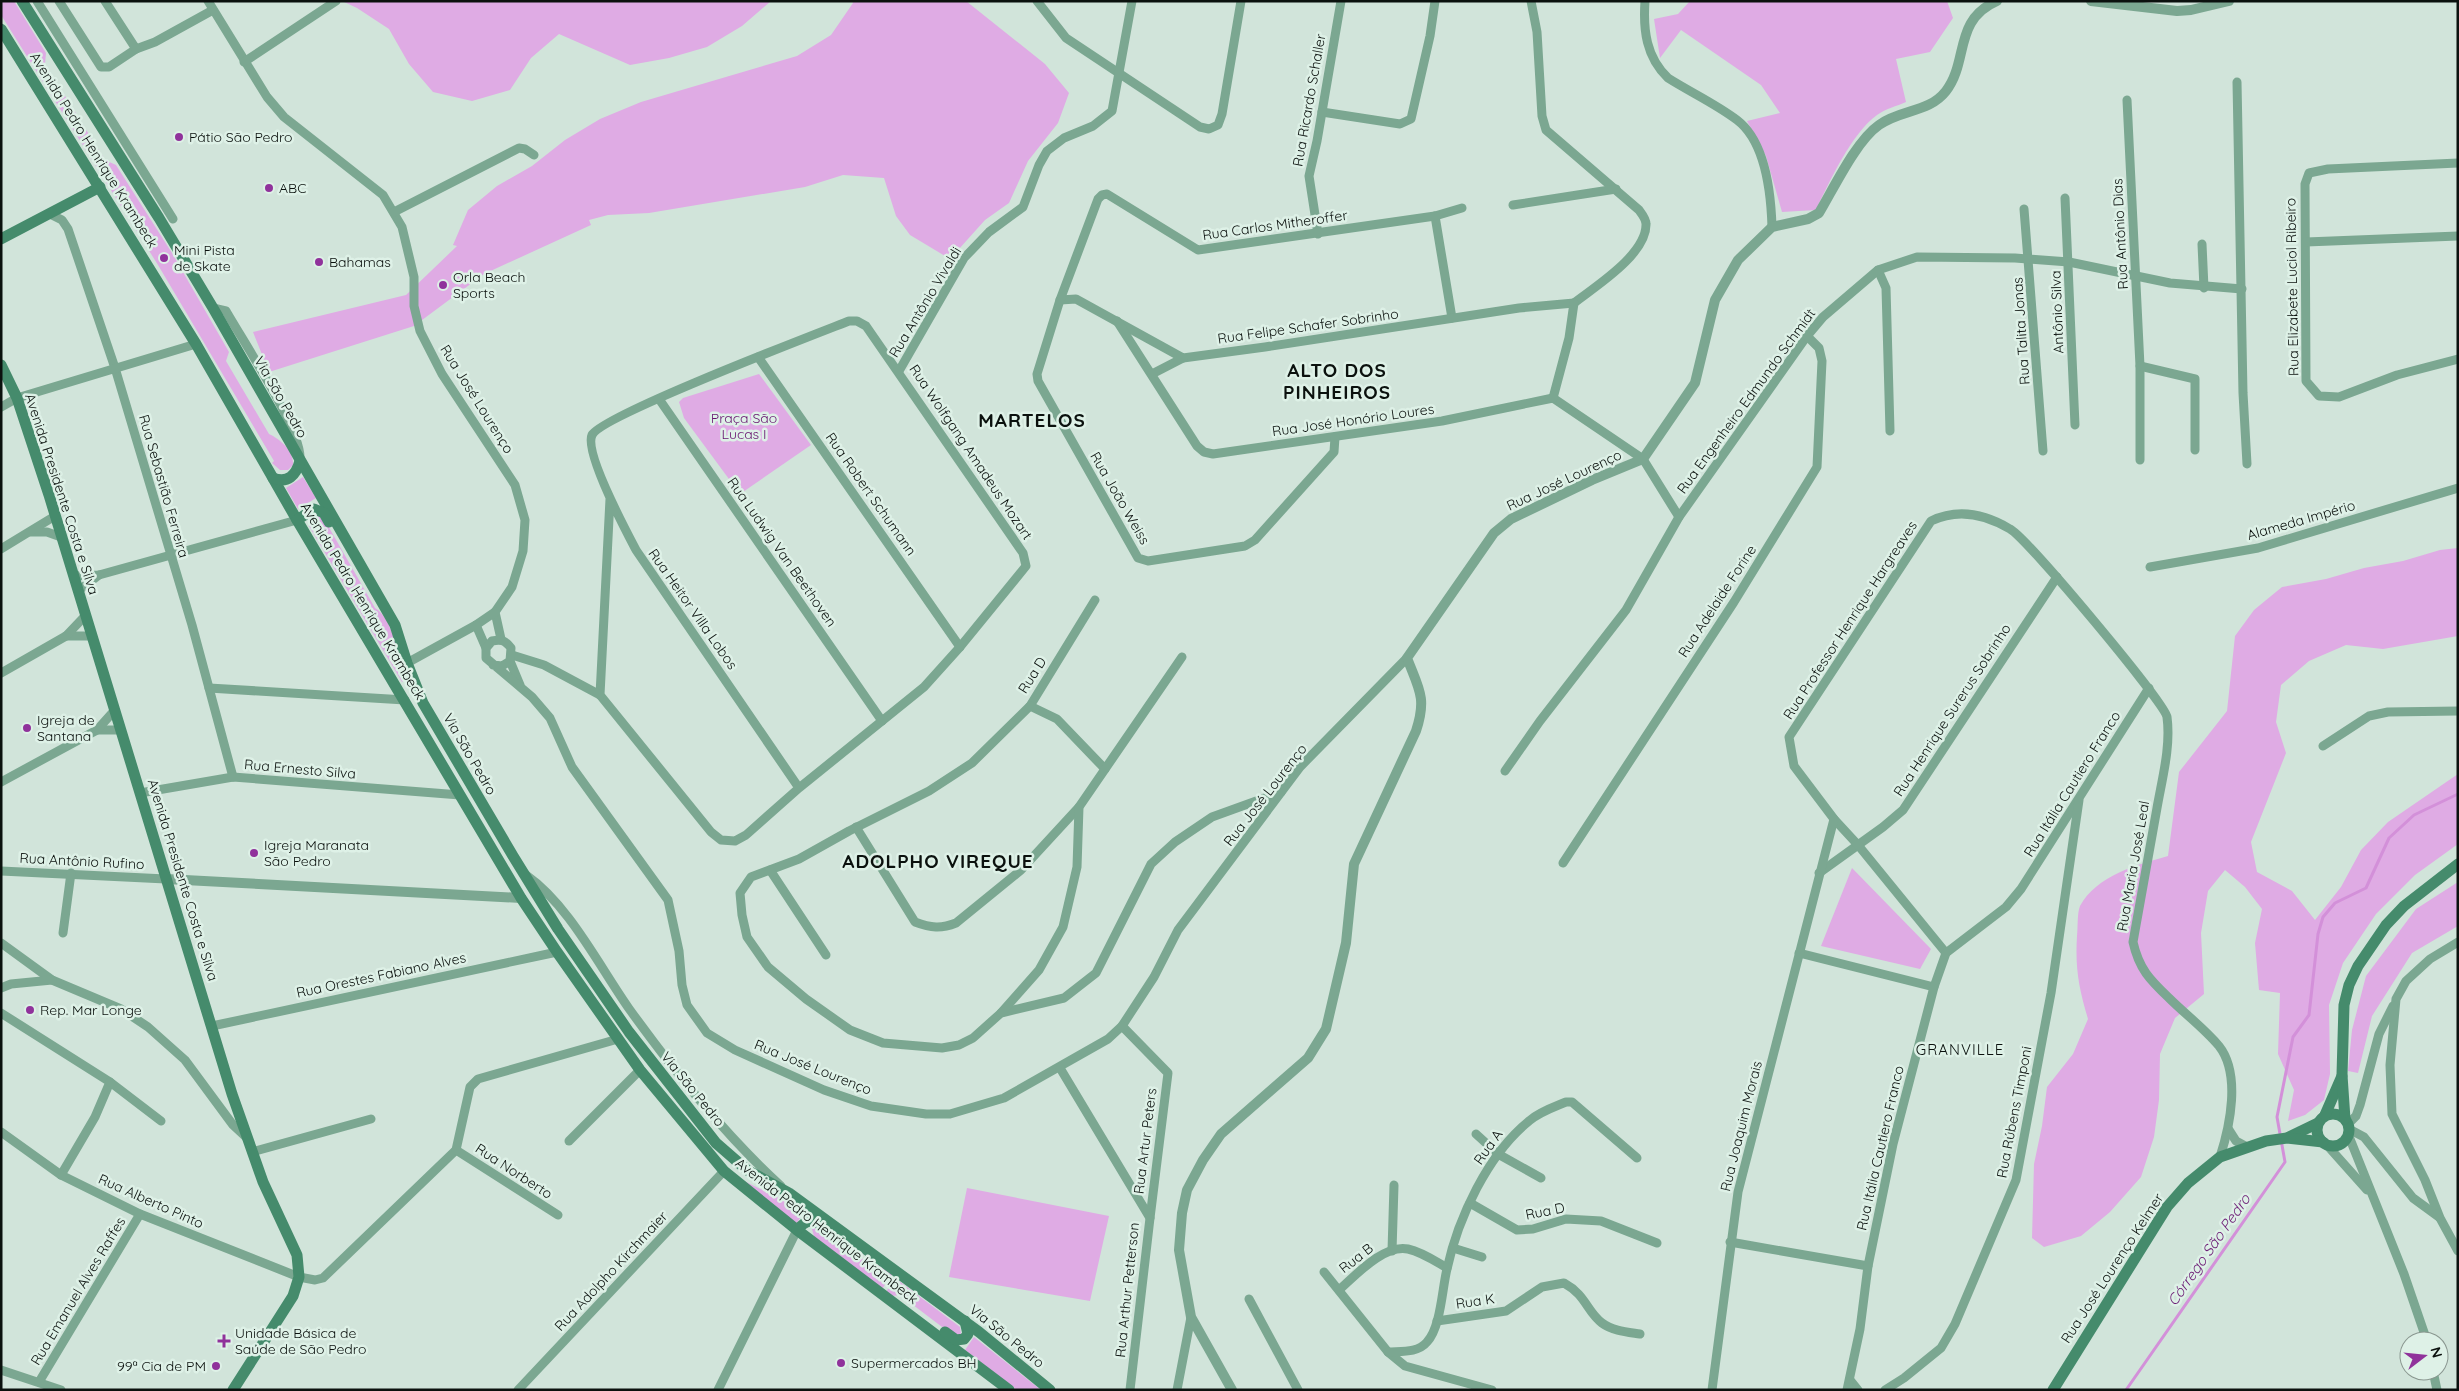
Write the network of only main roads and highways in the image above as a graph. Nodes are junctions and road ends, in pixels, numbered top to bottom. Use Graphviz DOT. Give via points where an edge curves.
graph roads {
  1 [pos="22,1"];
  2 [pos="1,29"];
  3 [pos="100,188"];
  4 [pos="1,239"];
  5 [pos="1,365"];
  6 [pos="300,461"];
  7 [pos="273,478"];
  8 [pos="296,520"];
  9 [pos="385,607"];
  10 [pos="2458,864"];
  11 [pos="2342,1075"];
  12 [pos="2322,1119"];
  13 [pos="2348,1126"];
  14 [pos="2287,1138"];
  15 [pos="2324,1143"];
  16 [pos="797,1230"];
  17 [pos="880,1259"];
  18 [pos="893,1302"];
  19 [pos="964,1321"];
  20 [pos="233,1390"];
  21 [pos="1009,1390"];
  22 [pos="1050,1390"];
  23 [pos="2053,1390"];
  1 -- 6 [label="main road, Via São Pedro" via="159,218"];
  2 -- 3 [label="main road, Avenida Pedro Henrique Krambeck"];
  3 -- 4 [label="main road"];
  3 -- 7 [label="main road, Avenida Pedro Henrique Krambeck" via="196,344"];
  5 -- 20 [label="main road, Avenida Presidente Costa e Silva" via="16,398 55,516 247,1139 297,1255 300,1276 293,1296"];
  6 -- 7 [label="main road" via="297,471 289,479"];
  6 -- 9 [label="main road, Via São Pedro"];
  7 -- 8 [label="main road, Avenida Pedro Henrique Krambeck"];
  8 -- 9 [label="main road" via="314,509 324,513 376,601"];
  8 -- 16 [label="main road, Avenida Pedro Henrique Krambeck" via="521,898 618,1040 724,1170"];
  9 -- 17 [label="main road, Via São Pedro" via="395,625 423,703 558,929 629,1032 716,1143 747,1170 789,1192"];
  10 -- 11 [label="main road" via="2404,906 2386,925 2358,966 2344,1005"];
  11 -- 12 [label="main road"];
  11 -- 13 [label="main road"];
  12 -- 13 [label="main road" via="2336,1114"];
  12 -- 14 [label="main road, Rua José Lourenço Kelmer"];
  12 -- 15 [label="main road" via="2318,1133"];
  13 -- 15 [label="main road" via="2346,1139 2337,1145"];
  14 -- 15 [label="main road, Rua José Lourenço Kelmer"];
  14 -- 23 [label="main road, Rua José Lourenço Kelmer" via="2266,1141 2220,1156 2188,1183 2167,1206"];
  16 -- 17 [label="main road" via="806,1221 816,1221 872,1260"];
  16 -- 18 [label="main road, Avenida Pedro Henrique Krambeck"];
  17 -- 19 [label="main road, Via São Pedro"];
  18 -- 19 [label="main road" via="904,1303 956,1340 964,1339 968,1334"];
  18 -- 21 [label="main road, Avenida Pedro Henrique Krambeck"];
  19 -- 22 [label="main road, Via São Pedro"];
}
